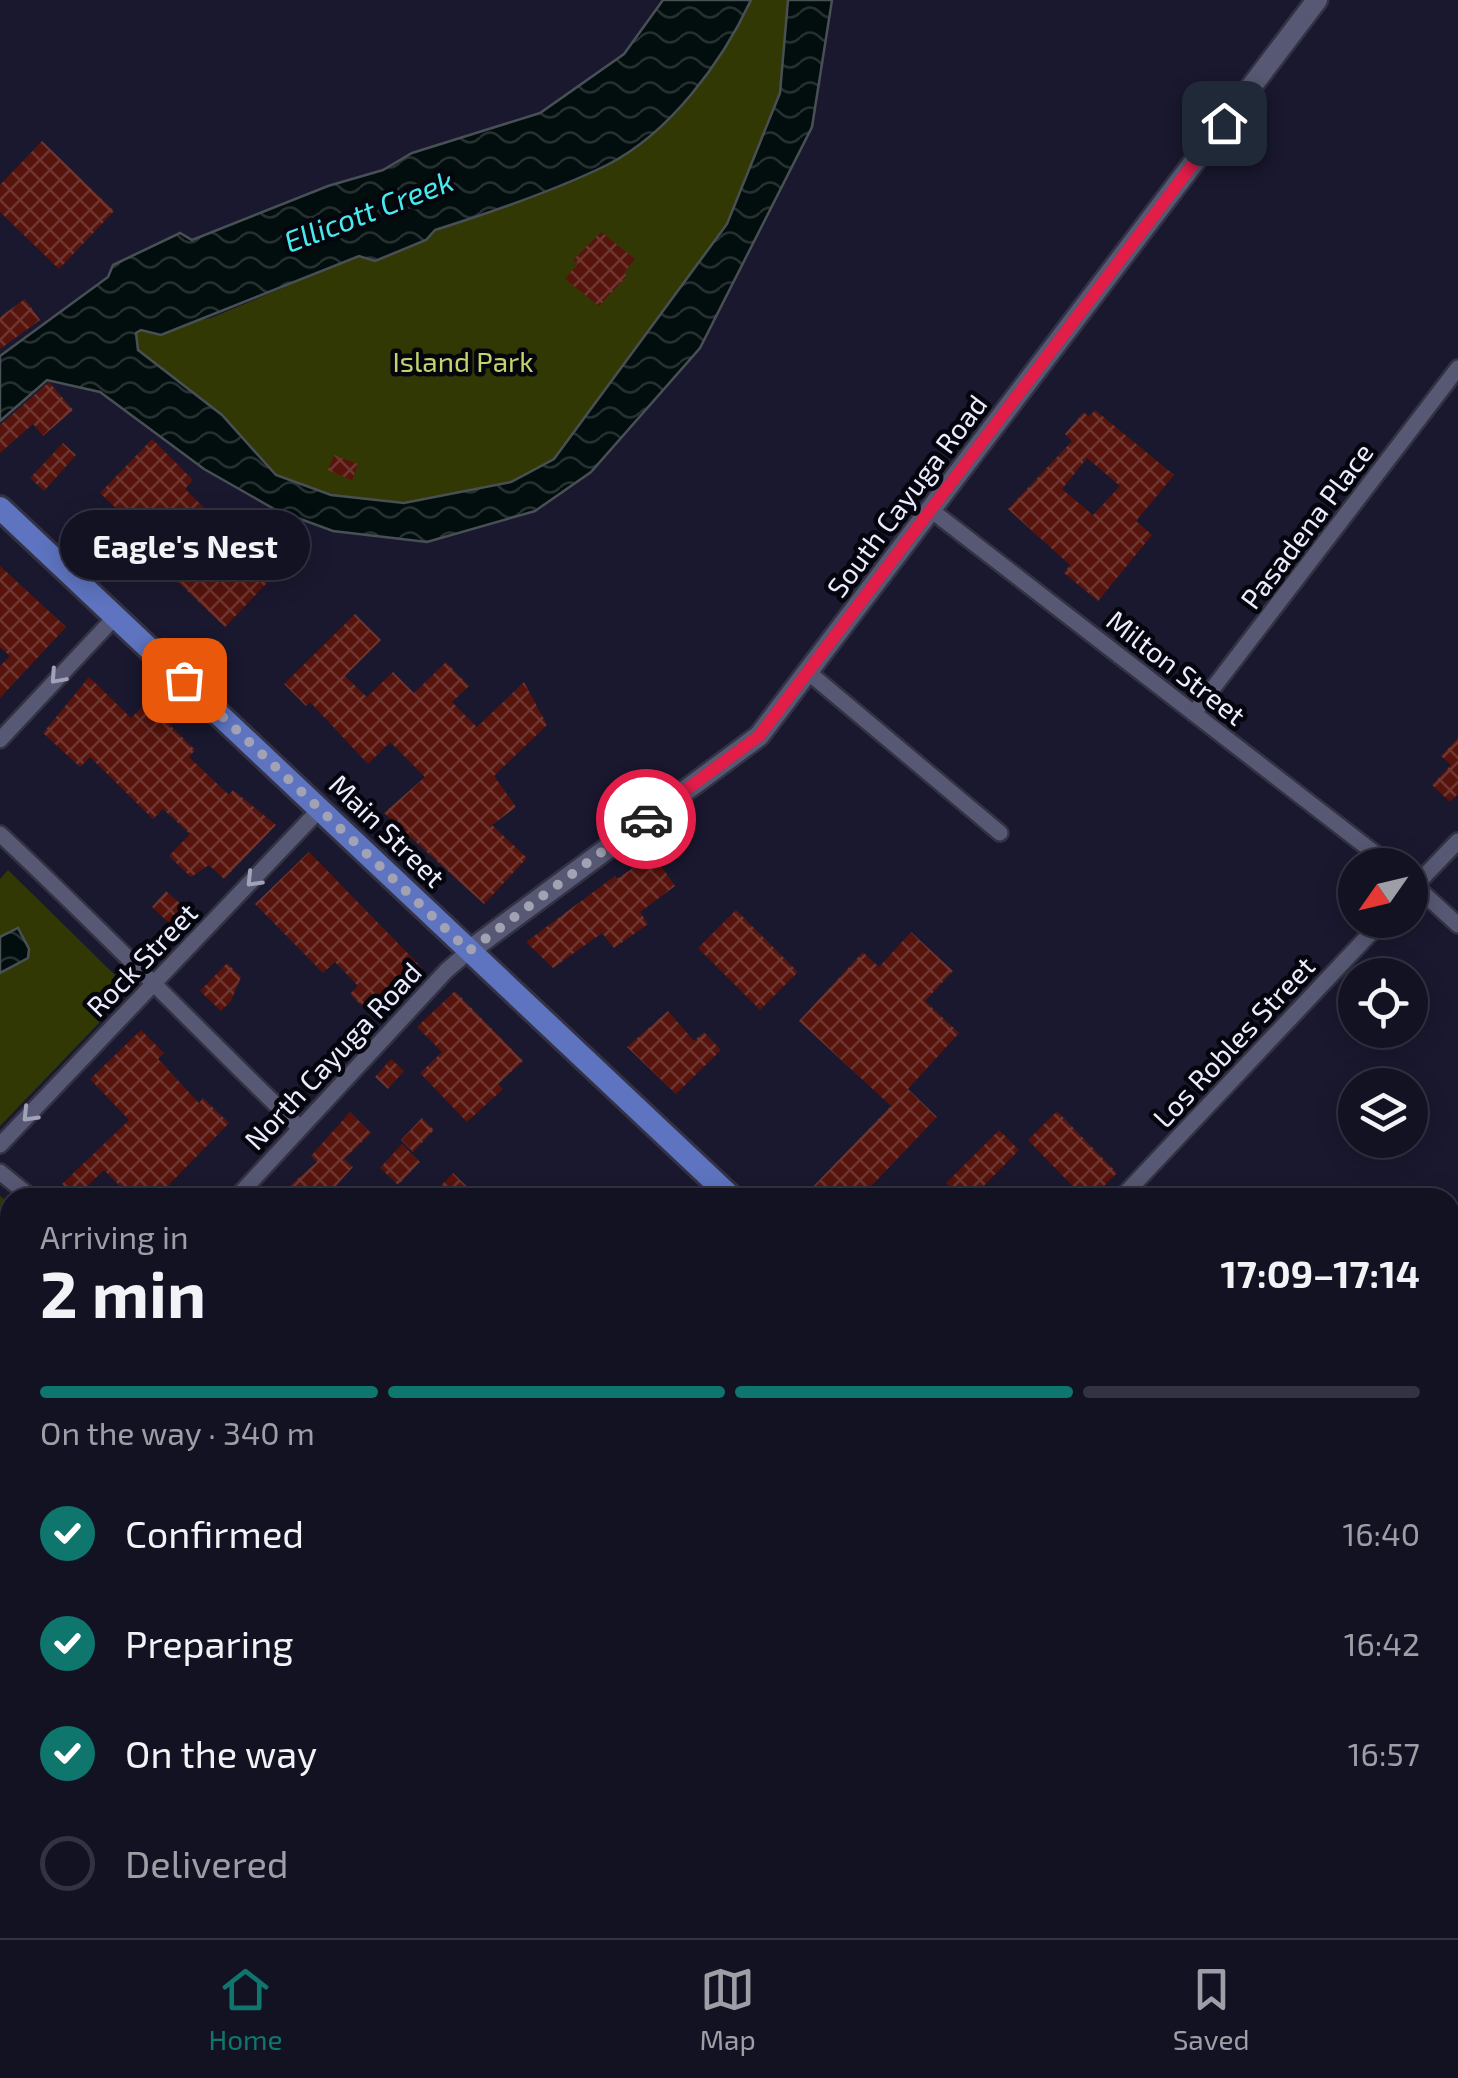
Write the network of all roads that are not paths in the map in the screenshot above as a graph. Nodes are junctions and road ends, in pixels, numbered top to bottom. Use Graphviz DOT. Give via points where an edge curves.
graph roads {
  1 [pos="1316,0"];
  2 [pos="1458,368"];
  3 [pos="0,508"];
  4 [pos="931,510"];
  5 [pos="116,616"];
  6 [pos="808,672"];
  7 [pos="1194,713"];
  8 [pos="0,740"];
  9 [pos="320,809"];
  10 [pos="1000,832"];
  11 [pos="0,834"];
  12 [pos="1458,841"];
  13 [pos="1368,848"];
  14 [pos="1428,870"];
  15 [pos="1428,900"];
  16 [pos="1458,925"];
  17 [pos="1366,938"];
  18 [pos="469,951"];
  19 [pos="154,984"];
  20 [pos="300,1128"];
  21 [pos="0,1145"];
  22 [pos="0,1172"];
  23 [pos="20,1188"];
  24 [pos="245,1188"];
  25 [pos="721,1188"];
  26 [pos="1130,1188"];
  1 -- 4 [label="street, South Cayuga Road"];
  2 -- 7 [label="street, Pasadena Place"];
  3 -- 5 [label="main road, Main Street"];
  4 -- 6 [label="street, South Cayuga Road"];
  4 -- 7 [label="street, Milton Street"];
  5 -- 8 [label="street, one-way"];
  5 -- 9 [label="main road, Main Street"];
  6 -- 10 [label="street"];
  6 -- 18 [label="street, South Cayuga Road" via="759,736"];
  7 -- 13 [label="street, Milton Street"];
  9 -- 18 [label="main road, Main Street"];
  9 -- 19 [label="street, Rock Street, one-way"];
  11 -- 19 [label="street"];
  12 -- 14 [label="street"];
  15 -- 16 [label="street"];
  17 -- 26 [label="street, Los Robles Street"];
  18 -- 20 [label="street, North Cayuga Road"];
  18 -- 25 [label="main road, Main Street"];
  19 -- 20 [label="street"];
  19 -- 21 [label="street, Rock Street, one-way"];
  20 -- 24 [label="street, North Cayuga Road"];
  22 -- 23 [label="street"];
}
